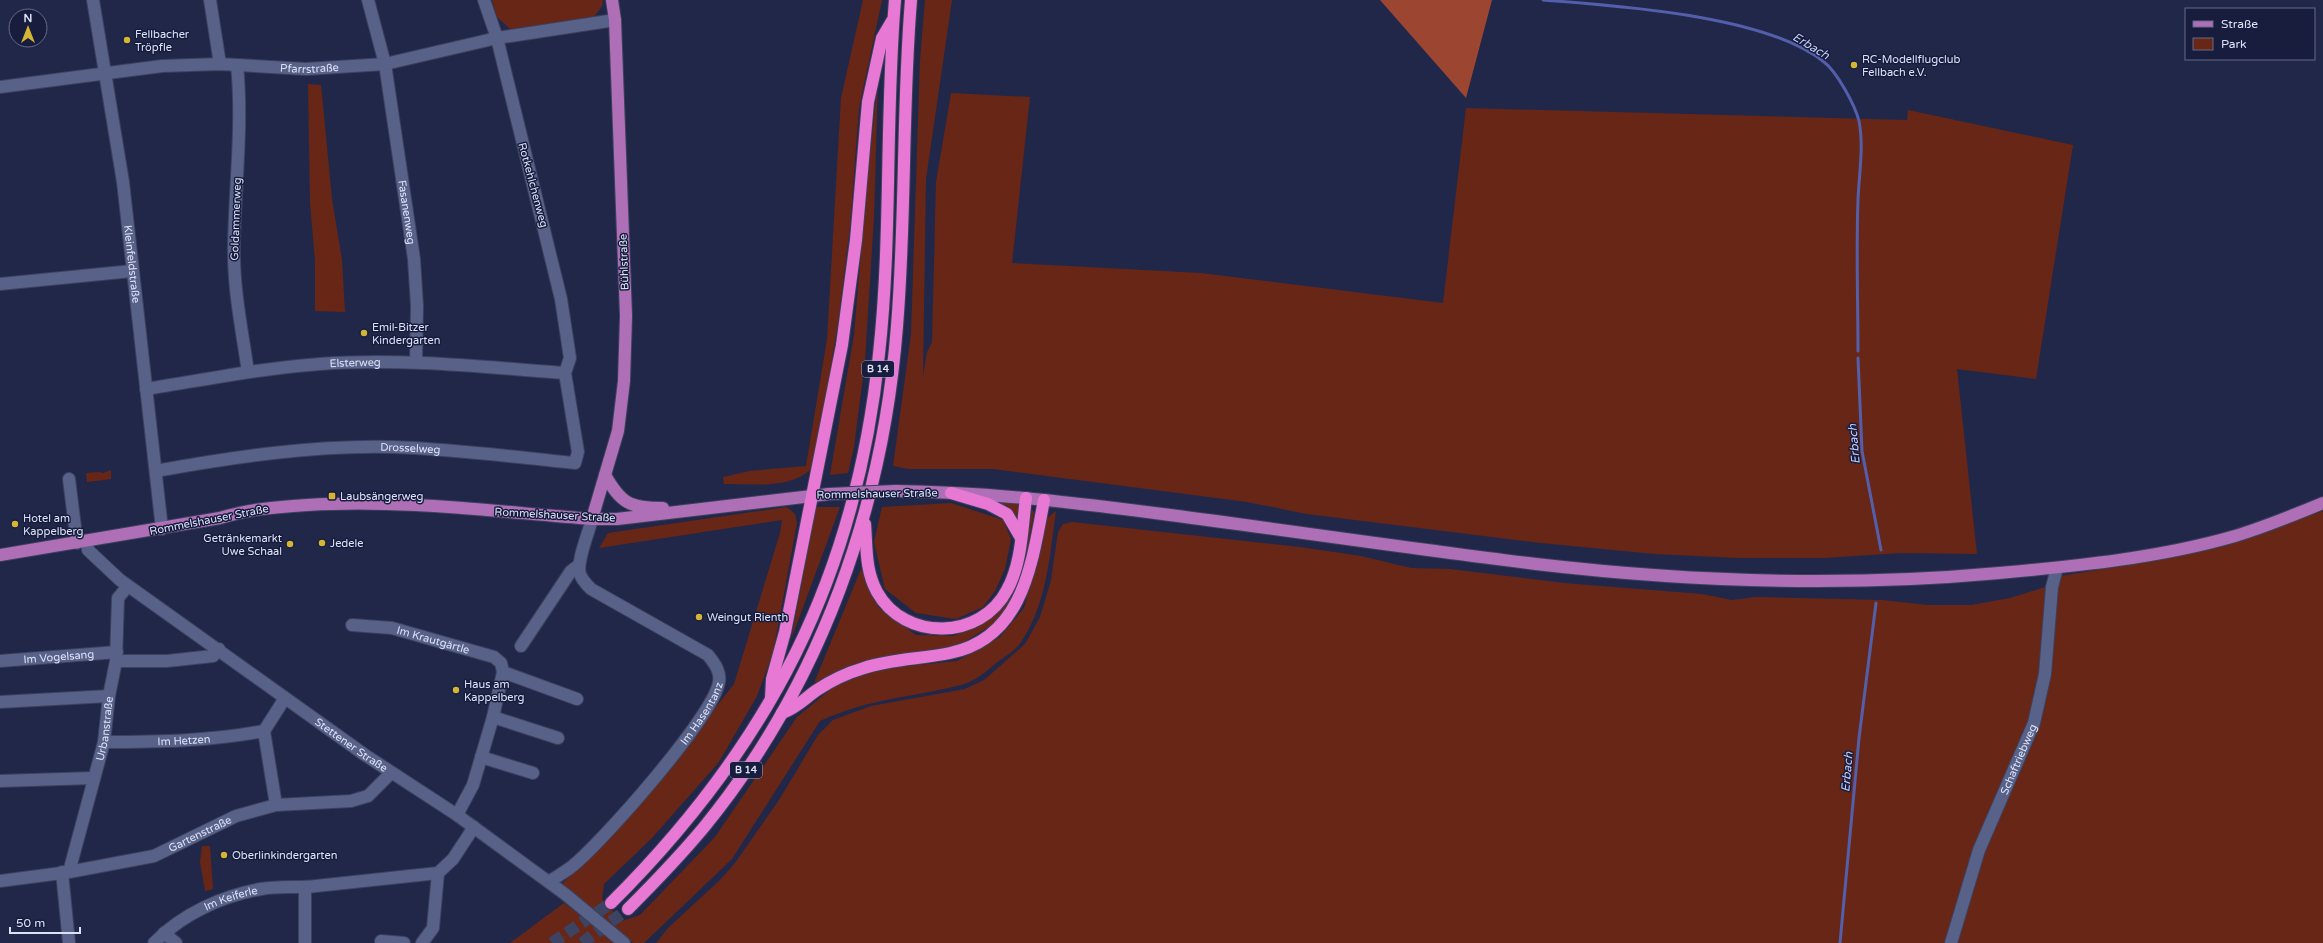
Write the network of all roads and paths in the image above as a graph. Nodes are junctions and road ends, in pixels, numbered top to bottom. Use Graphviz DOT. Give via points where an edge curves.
graph roads {
  1 [pos="93,0"];
  2 [pos="210,0"];
  3 [pos="368,0"];
  4 [pos="484,0"];
  5 [pos="612,0"];
  6 [pos="896,0"];
  7 [pos="911,0"];
  8 [pos="894,18"];
  9 [pos="616,20"];
  10 [pos="497,38"];
  11 [pos="220,64"];
  12 [pos="385,64"];
  13 [pos="237,65"];
  14 [pos="106,74"];
  15 [pos="0,88"];
  16 [pos="132,271"];
  17 [pos="0,284"];
  18 [pos="416,362"];
  19 [pos="248,372"];
  20 [pos="565,373"];
  21 [pos="146,389"];
  22 [pos="156,471"];
  23 [pos="605,474"];
  24 [pos="69,479"];
  25 [pos="951,493"];
  26 [pos="811,495"];
  27 [pos="1026,498"];
  28 [pos="1044,500"];
  29 [pos="2323,503"];
  30 [pos="716,506"];
  31 [pos="864,518"];
  32 [pos="592,519"];
  33 [pos="162,529"];
  34 [pos="1021,538"];
  35 [pos="82,542"];
  36 [pos="0,555"];
  37 [pos="579,565"];
  38 [pos="2057,568"];
  39 [pos="128,586"];
  40 [pos="352,625"];
  41 [pos="521,646"];
  42 [pos="219,649"];
  43 [pos="117,657"];
  44 [pos="0,661"];
  45 [pos="503,672"];
  46 [pos="109,696"];
  47 [pos="285,698"];
  48 [pos="576,699"];
  49 [pos="771,701"];
  50 [pos="0,702"];
  51 [pos="782,712"];
  52 [pos="493,717"];
  53 [pos="264,731"];
  54 [pos="558,738"];
  55 [pos="104,742"];
  56 [pos="481,757"];
  57 [pos="533,773"];
  58 [pos="391,774"];
  59 [pos="93,778"];
  60 [pos="0,781"];
  61 [pos="276,805"];
  62 [pos="457,815"];
  63 [pos="474,827"];
  64 [pos="65,872"];
  65 [pos="438,873"];
  66 [pos="0,881"];
  67 [pos="549,882"];
  68 [pos="305,887"];
  69 [pos="611,902"];
  70 [pos="628,909"];
  71 [pos="164,933"];
  72 [pos="381,941"];
  73 [pos="69,943"];
  74 [pos="154,943"];
  75 [pos="176,943"];
  76 [pos="305,943"];
  77 [pos="404,943"];
  78 [pos="422,943"];
  79 [pos="624,943"];
  80 [pos="1951,943"];
  1 -- 14 [label="street, Kleinfeldstraße"];
  2 -- 11 [label="street"];
  3 -- 12 [label="street, Fasanenweg"];
  4 -- 10 [label="street, Rotkehlchenweg"];
  5 -- 9 [label="main road, Bühlstraße"];
  6 -- 8 [label="highway, B 14"];
  7 -- 31 [label="highway, B 14" via="901,267 895,348 884,436"];
  8 -- 26 [label="highway" via="882,38 868,102 850,291 833,394"];
  8 -- 49 [label="highway, B 14" via="884,302 867,444 853,503 831,572 802,643"];
  9 -- 10 [label="street, Pfarrstraße"];
  9 -- 23 [label="main road, Bühlstraße" via="626,316 621,413"];
  10 -- 12 [label="street, Pfarrstraße"];
  10 -- 20 [label="street, Rotkehlchenweg" via="561,299 570,358"];
  11 -- 13 [label="street, Pfarrstraße"];
  11 -- 14 [label="street, Pfarrstraße" via="162,66"];
  12 -- 13 [label="street, Pfarrstraße" via="306,69"];
  12 -- 18 [label="street, Fasanenweg" via="414,259"];
  13 -- 19 [label="street, Goldammerweg" via="241,100 234,247 236,287"];
  14 -- 15 [label="street, Pfarrstraße"];
  14 -- 16 [label="street, Kleinfeldstraße" via="123,182"];
  16 -- 17 [label="street"];
  16 -- 21 [label="street, Kleinfeldstraße"];
  18 -- 19 [label="street, Elsterweg" via="320,364"];
  18 -- 20 [label="street, Elsterweg"];
  19 -- 21 [label="street, Elsterweg"];
  20 -- 22 [label="street, Drosselweg" via="578,452 575,463 393,447 254,455"];
  21 -- 22 [label="street, Kleinfeldstraße"];
  22 -- 33 [label="street, Kleinfeldstraße"];
  23 -- 30 [label="main road" via="620,498 627,504 646,508"];
  23 -- 32 [label="main road, Bühlstraße"];
  24 -- 35 [label="street"];
  25 -- 26 [label="main road, Rommelshauser Straße, bridge" via="896,491"];
  25 -- 27 [label="main road, Rommelshauser Straße"];
  25 -- 34 [label="highway" via="988,504 1007,514"];
  26 -- 30 [label="main road, Rommelshauser Straße"];
  26 -- 49 [label="highway" via="785,632 772,679"];
  27 -- 28 [label="main road, Rommelshauser Straße"];
  27 -- 34 [label="highway, B 14"];
  28 -- 38 [label="main road, Rommelshauser Straße" via="1537,564 1652,575 1821,582 1900,580"];
  28 -- 51 [label="highway" via="1023,590 1012,612 993,633 973,646 951,653 865,668 838,678 817,690 795,708"];
  29 -- 38 [label="main road, Rommelshauser Straße" via="2233,536 2153,554"];
  30 -- 32 [label="main road, Rommelshauser Straße" via="643,517"];
  31 -- 34 [label="highway, B 14" via="868,570 877,593 899,616 928,628 966,626 982,618 997,604 1007,590 1017,563"];
  31 -- 51 [label="highway, B 14" via="831,615"];
  32 -- 33 [label="main road, Rommelshauser Straße" via="416,504 333,504 241,512"];
  32 -- 37 [label="street"];
  33 -- 35 [label="main road, Rommelshauser Straße"];
  35 -- 36 [label="main road, Rommelshauser Straße"];
  35 -- 39 [label="street, Stettener Straße"];
  37 -- 41 [label="street" via="571,572"];
  37 -- 67 [label="street, Im Hasentanz" via="580,574 591,589 708,655 717,667 720,682 710,704 691,732 647,786 570,868"];
  38 -- 80 [label="street, Schaftriebweg" via="2052,587 2045,674 2034,723 1979,850"];
  39 -- 42 [label="street, Stettener Straße"];
  39 -- 43 [label="street, Urbanstraße" via="118,598"];
  40 -- 45 [label="street, Im Krautgärtle" via="392,628 494,658 501,663"];
  42 -- 43 [label="street, Im Vogelsang" via="213,656 167,661"];
  42 -- 47 [label="street, Stettener Straße"];
  43 -- 44 [label="street, Im Vogelsang"];
  43 -- 46 [label="street, Urbanstraße"];
  45 -- 48 [label="street"];
  45 -- 52 [label="street"];
  46 -- 50 [label="street"];
  46 -- 55 [label="street, Urbanstraße"];
  47 -- 53 [label="street"];
  47 -- 58 [label="street, Stettener Straße"];
  49 -- 69 [label="highway, B 14" via="737,756 692,815"];
  51 -- 70 [label="highway, B 14" via="735,786 706,825 670,867"];
  52 -- 54 [label="street"];
  52 -- 56 [label="street"];
  53 -- 55 [label="street, Im Hetzen" via="168,742"];
  53 -- 61 [label="street"];
  55 -- 59 [label="street, Urbanstraße"];
  56 -- 57 [label="street"];
  56 -- 62 [label="street" via="473,785"];
  58 -- 61 [label="street, Gartenstraße" via="368,796 350,801"];
  58 -- 62 [label="street, Stettener Straße"];
  59 -- 60 [label="street"];
  59 -- 64 [label="street, Urbanstraße"];
  61 -- 64 [label="street, Gartenstraße" via="236,816 154,856"];
  62 -- 63 [label="street, Stettener Straße"];
  63 -- 65 [label="street" via="454,859"];
  63 -- 67 [label="street, Stettener Straße"];
  64 -- 66 [label="street, Gartenstraße"];
  64 -- 73 [label="street, Urbanstraße"];
  65 -- 68 [label="street, Im Keiferle"];
  65 -- 78 [label="street" via="433,928"];
  67 -- 79 [label="street, Stettener Straße"];
  68 -- 71 [label="street, Im Keiferle" via="262,888 223,899 191,914"];
  68 -- 76 [label="street"];
  71 -- 74 [label="street, Im Keiferle"];
  71 -- 75 [label="street"];
  72 -- 77 [label="street"];
}
